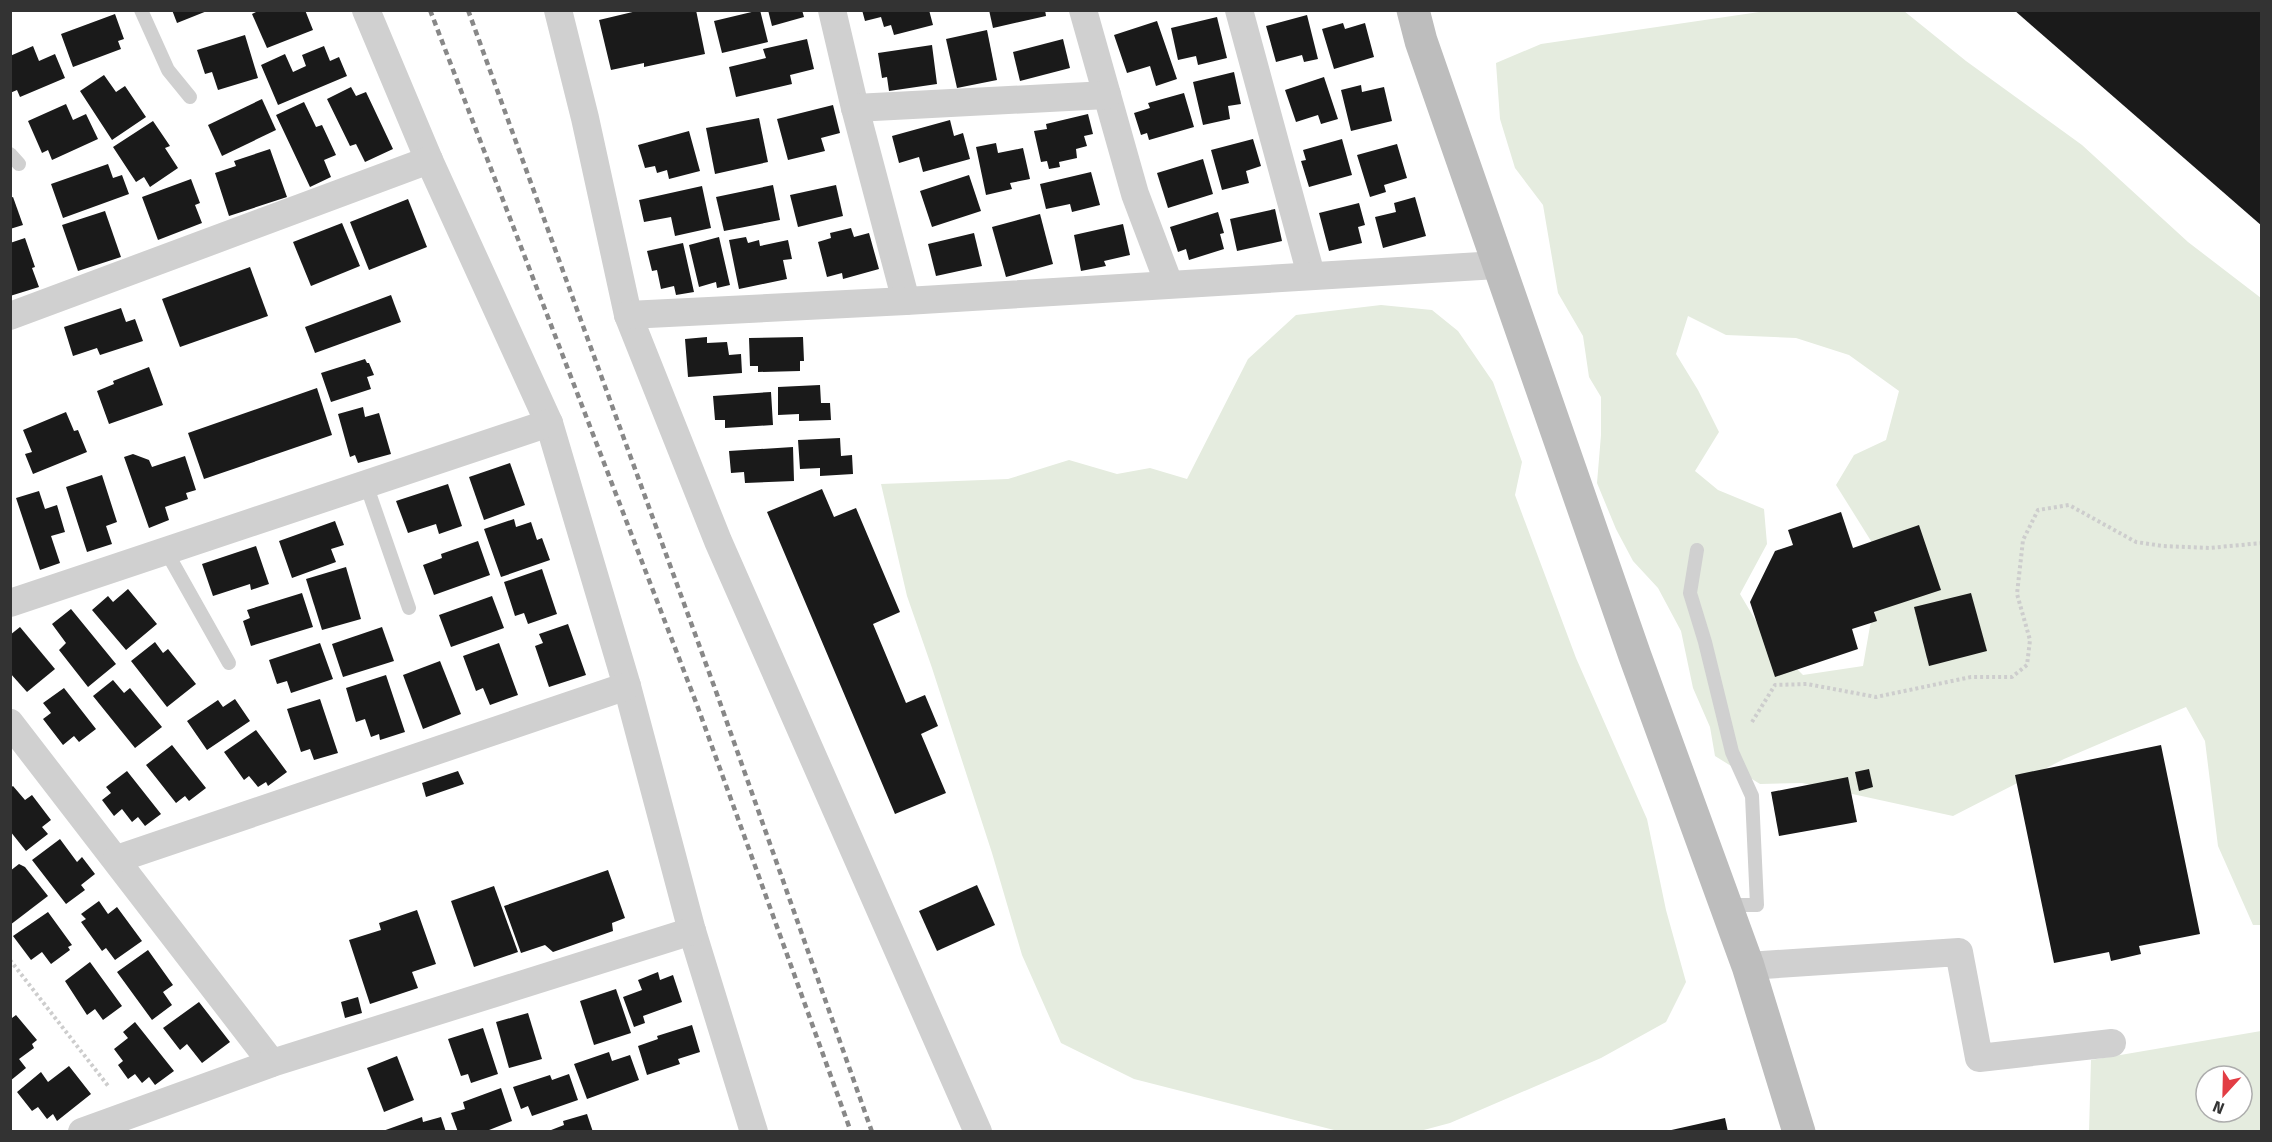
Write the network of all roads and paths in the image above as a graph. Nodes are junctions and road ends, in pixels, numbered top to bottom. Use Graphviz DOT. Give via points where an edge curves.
graph roads {
  1 [pos="141,10"];
  2 [pos="366,10"];
  3 [pos="558,10"];
  4 [pos="832,10"];
  5 [pos="1083,10"];
  6 [pos="1239,10"];
  7 [pos="1413,10"];
  8 [pos="1107,95"];
  9 [pos="190,97"];
  10 [pos="855,108"];
  11 [pos="429,160"];
  12 [pos="1497,266"];
  13 [pos="1311,275"];
  14 [pos="1169,284"];
  15 [pos="906,301"];
  16 [pos="628,315"];
  17 [pos="10,316"];
  18 [pos="549,423"];
  19 [pos="366,484"];
  20 [pos="2262,543"];
  21 [pos="1696,550"];
  22 [pos="166,551"];
  23 [pos="10,603"];
  24 [pos="409,608"];
  25 [pos="229,663"];
  26 [pos="627,686"];
  27 [pos="10,723"];
  28 [pos="1732,752"];
  29 [pos="117,859"];
  30 [pos="1726,905"];
  31 [pos="692,931"];
  32 [pos="10,960"];
  33 [pos="1748,966"];
  34 [pos="2112,1043"];
  35 [pos="272,1063"];
  36 [pos="130,1114"];
  37 [pos="82,1131"];
  38 [pos="754,1131"];
  39 [pos="978,1131"];
  40 [pos="1799,1131"];
  1 -- 9 [label="lane" via="168,70"];
  2 -- 11 [label="street"];
  3 -- 16 [label="street"];
  4 -- 10 [label="street"];
  5 -- 8 [label="street"];
  6 -- 13 [label="street"];
  7 -- 12 [label="main road" via="1420,41"];
  8 -- 10 [label="street"];
  8 -- 14 [label="street" via="1135,194"];
  10 -- 15 [label="street"];
  11 -- 17 [label="street"];
  11 -- 18 [label="street"];
  12 -- 13 [label="street"];
  12 -- 30 [label="main road"];
  13 -- 14 [label="street"];
  14 -- 15 [label="street"];
  15 -- 16 [label="street"];
  16 -- 39 [label="street" via="718,541"];
  18 -- 19 [label="street"];
  18 -- 26 [label="street"];
  19 -- 22 [label="street"];
  19 -- 24 [label="lane"];
  20 -- 28 [label="path" via="2209,548 2136,542 2069,505 2038,510 2023,540 2017,594 2030,640 2027,665 2012,677 1971,677 1876,697 1807,684 1776,685"];
  21 -- 28 [label="lane" via="1690,592"];
  22 -- 23 [label="street"];
  22 -- 25 [label="lane"];
  26 -- 29 [label="street"];
  26 -- 31 [label="street"];
  27 -- 29 [label="street"];
  28 -- 30 [label="lane" via="1752,796 1757,905"];
  29 -- 35 [label="street"];
  30 -- 33 [label="main road"];
  31 -- 35 [label="street"];
  31 -- 38 [label="street"];
  32 -- 36 [label="path"];
  33 -- 34 [label="street" via="1959,952 1978,1058"];
  33 -- 40 [label="main road"];
  35 -- 36 [label="street"];
  36 -- 37 [label="street"];
}
